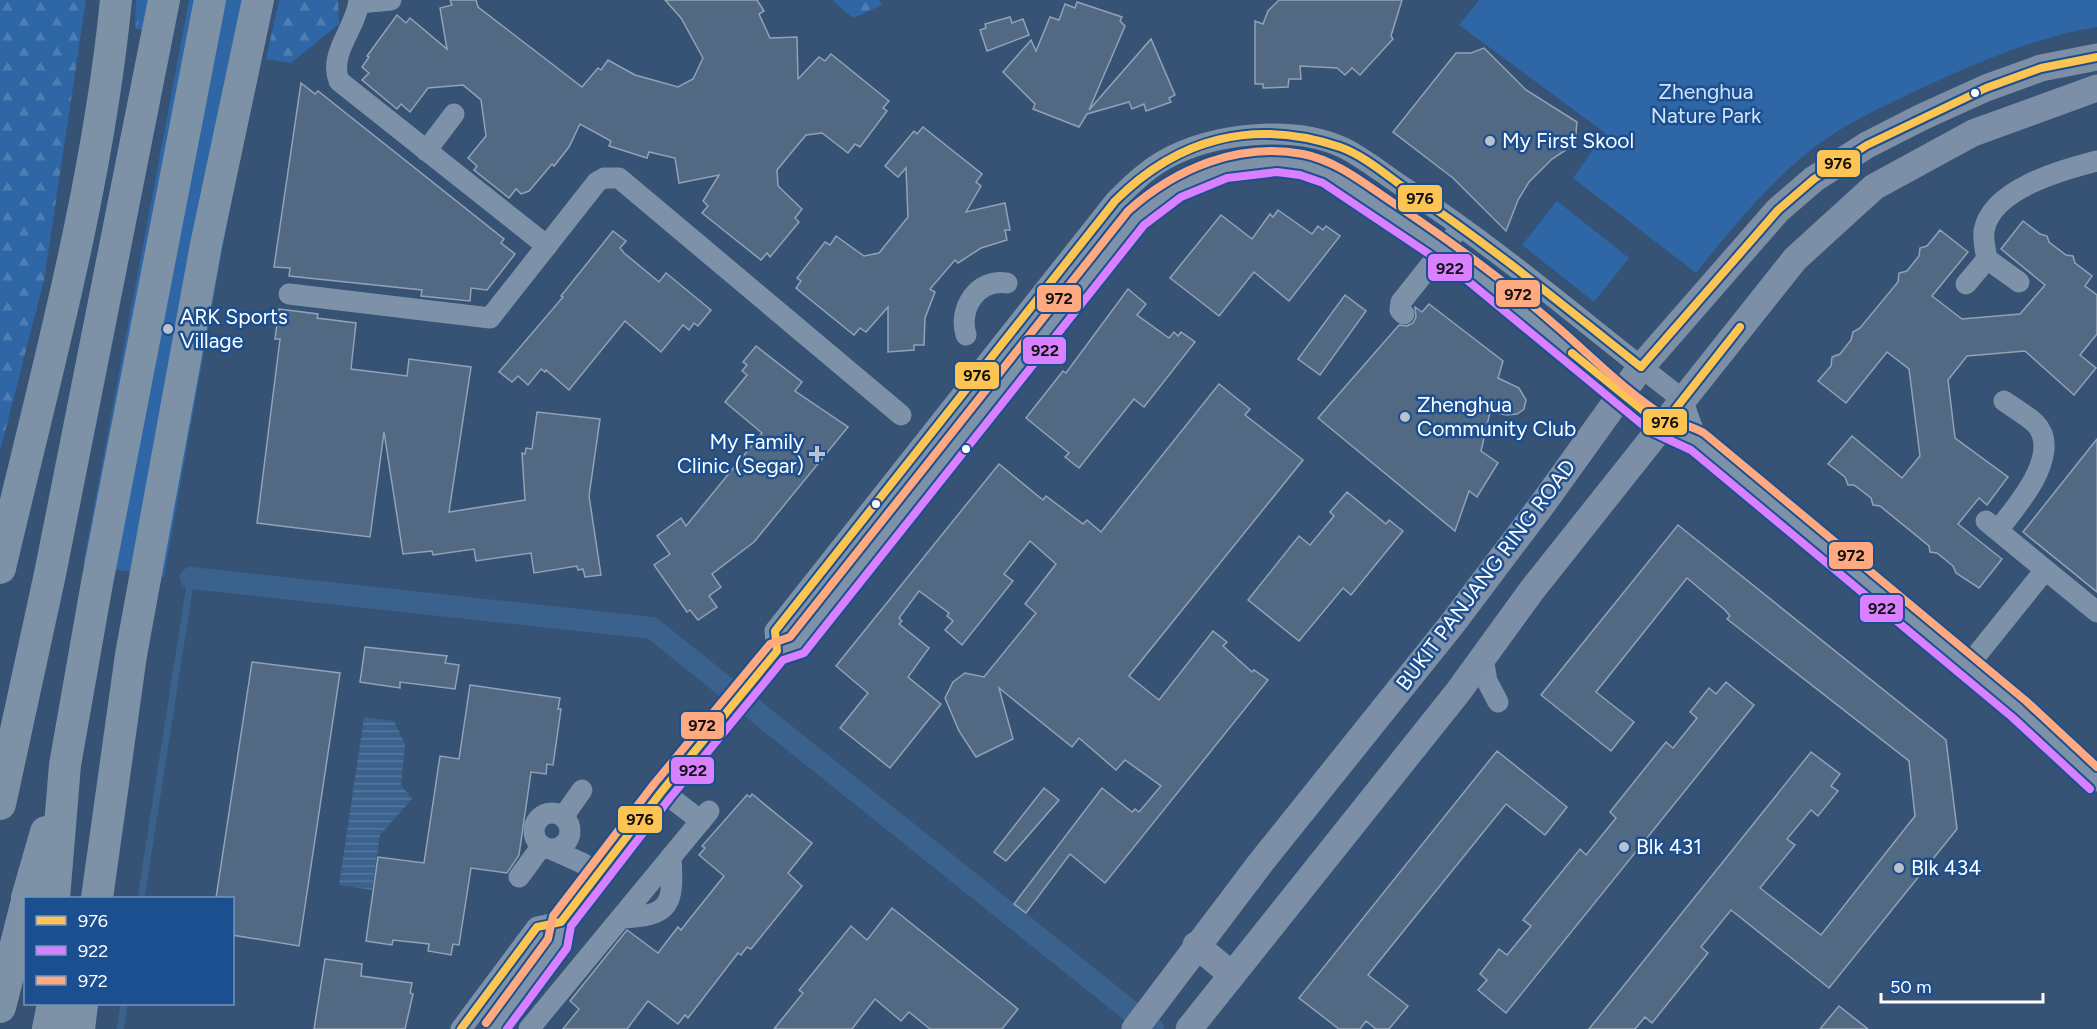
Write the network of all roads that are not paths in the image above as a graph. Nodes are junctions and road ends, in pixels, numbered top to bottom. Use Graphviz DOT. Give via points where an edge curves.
graph roads {
  1 [pos="116,0"];
  2 [pos="165,0"];
  3 [pos="210,0"];
  4 [pos="258,0"];
  5 [pos="391,0"];
  6 [pos="359,1"];
  7 [pos="2097,57"];
  8 [pos="2097,88"];
  9 [pos="454,114"];
  10 [pos="2097,161"];
  11 [pos="432,162"];
  12 [pos="1462,225"];
  13 [pos="547,246"];
  14 [pos="1444,249"];
  15 [pos="1987,259"];
  16 [pos="2019,282"];
  17 [pos="1006,283"];
  18 [pos="1966,284"];
  19 [pos="289,294"];
  20 [pos="1404,314"];
  21 [pos="966,335"];
  22 [pos="1641,367"];
  23 [pos="1620,395"];
  24 [pos="1682,399"];
  25 [pos="2004,401"];
  26 [pos="901,415"];
  27 [pos="1662,426"];
  28 [pos="1697,441"];
  29 [pos="0,568"];
  30 [pos="2045,570"];
  31 [pos="2097,612"];
  32 [pos="777,651"];
  33 [pos="131,655"];
  34 [pos="1483,659"];
  35 [pos="1967,667"];
  36 [pos="1458,693"];
  37 [pos="65,765"];
  38 [pos="2097,781"];
  39 [pos="582,790"];
  40 [pos="662,791"];
  41 [pos="0,804"];
  42 [pos="563,817"];
  43 [pos="554,845"];
  44 [pos="590,869"];
  45 [pos="519,877"];
  46 [pos="27,897"];
  47 [pos="54,897"];
  48 [pos="74,897"];
  49 [pos="97,897"];
  50 [pos="24,912"];
  51 [pos="560,932"];
  52 [pos="1196,945"];
  53 [pos="585,962"];
  54 [pos="1232,975"];
  55 [pos="44,1005"];
  56 [pos="53,1005"];
  57 [pos="82,1005"];
  58 [pos="0,1007"];
  59 [pos="1190,1028"];
  60 [pos="41,1029"];
  61 [pos="48,1029"];
  62 [pos="79,1029"];
  63 [pos="461,1029"];
  64 [pos="494,1029"];
  65 [pos="529,1029"];
  66 [pos="1135,1029"];
  1 -- 29 [label="highway" via="102,121 84,212"];
  2 -- 41 [label="highway"];
  3 -- 37 [label="highway"];
  4 -- 33 [label="highway" via="206,245"];
  5 -- 6 [label="street"];
  6 -- 11 [label="street" via="336,65 339,81"];
  7 -- 22 [label="main road, BUKIT PANJANG RING ROAD" via="2041,68 1986,88 1867,145 1814,179 1778,210"];
  8 -- 24 [label="main road" via="1973,133 1874,187 1795,259"];
  9 -- 11 [label="street"];
  10 -- 15 [label="street" via="2048,175 2002,203 1984,230"];
  11 -- 13 [label="street"];
  12 -- 14 [label="street"];
  12 -- 22 [label="street"];
  12 -- 32 [label="street" via="1343,148 1316,141 1270,134 1234,137 1201,144 1164,160 1139,177 1115,201 961,394 775,631"];
  13 -- 19 [label="street" via="490,318"];
  13 -- 26 [label="street" via="597,182 619,178"];
  14 -- 20 [label="street" via="1401,302"];
  14 -- 23 [label="street"];
  14 -- 32 [label="street" via="1327,173 1265,163 1230,166 1174,187 1136,218 796,646"];
  15 -- 16 [label="street"];
  15 -- 18 [label="street"];
  17 -- 21 [label="street" via="988,284 972,297 964,315"];
  22 -- 23 [label="main road, BUKIT PANJANG RING ROAD"];
  22 -- 24 [label="street"];
  23 -- 27 [label="street"];
  23 -- 52 [label="main road, BUKIT PANJANG RING ROAD" via="1459,615"];
  24 -- 27 [label="main road"];
  24 -- 28 [label="street"];
  25 -- 30 [label="street" via="2036,424 2043,437 2040,469 2032,485 1992,525"];
  27 -- 28 [label="street"];
  27 -- 34 [label="main road" via="1532,590"];
  28 -- 35 [label="street"];
  30 -- 31 [label="street"];
  30 -- 35 [label="street"];
  32 -- 40 [label="street"];
  33 -- 48 [label="highway" via="124,670"];
  33 -- 49 [label="highway"];
  34 -- 36 [label="main road"];
  34 -- 36 [label="street" via="1487,681 1497,702 1478,693"];
  35 -- 38 [label="street"];
  36 -- 54 [label="main road"];
  37 -- 46 [label="highway"];
  37 -- 47 [label="highway"];
  39 -- 42 [label="street"];
  40 -- 44 [label="street"];
  40 -- 53 [label="street" via="705,816"];
  42 -- 43 [label="street" via="570,827"];
  42 -- 43 [label="street" via="552,813 537,820 534,837"];
  43 -- 44 [label="street"];
  43 -- 45 [label="street"];
  44 -- 51 [label="street"];
  50 -- 58 [label="highway"];
  51 -- 53 [label="street"];
  51 -- 63 [label="street" via="537,927"];
  51 -- 64 [label="street"];
  52 -- 54 [label="main road"];
  52 -- 66 [label="main road, BUKIT PANJANG RING ROAD"];
  53 -- 65 [label="street"];
  54 -- 59 [label="main road"];
  55 -- 60 [label="highway"];
  56 -- 61 [label="highway"];
  57 -- 62 [label="highway"];
}
